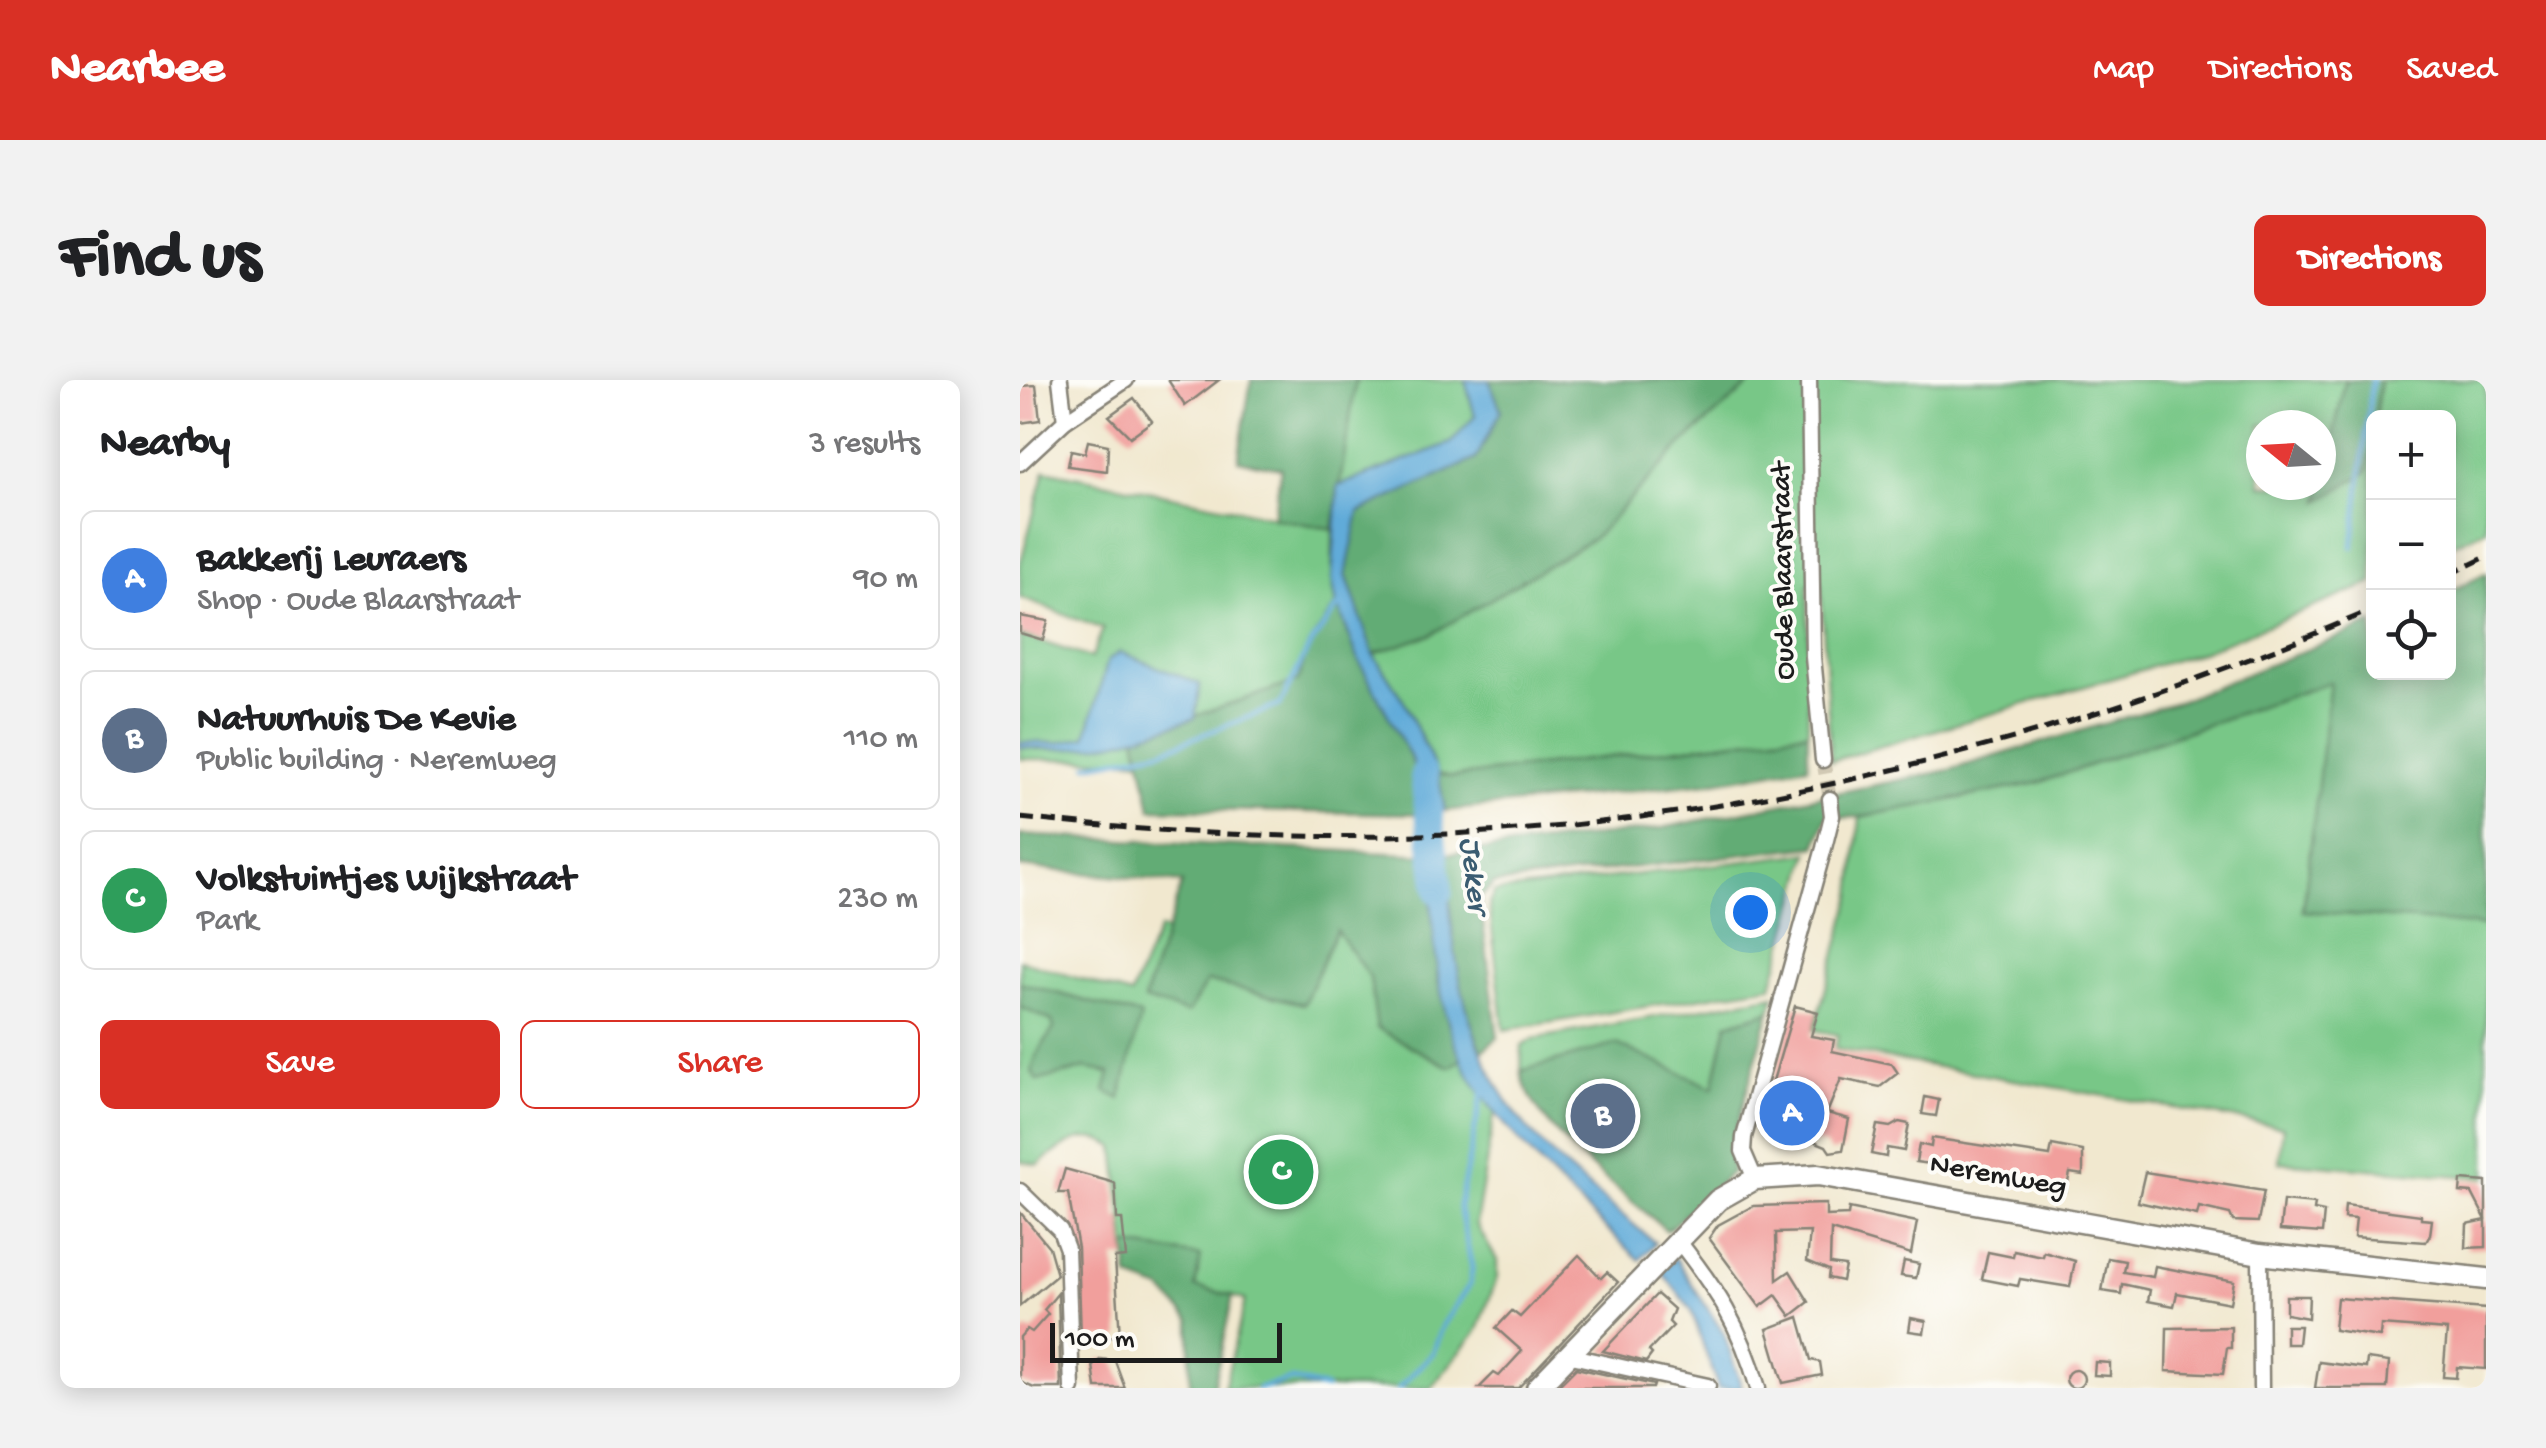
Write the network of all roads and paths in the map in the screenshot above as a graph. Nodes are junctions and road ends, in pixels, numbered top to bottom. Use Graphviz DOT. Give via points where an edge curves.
graph roads {
  1 [pos="1060,380"];
  2 [pos="1126,380"];
  3 [pos="1809,380"];
  4 [pos="1065,421"];
  5 [pos="1020,463"];
  6 [pos="1823,760"];
  7 [pos="1830,799"];
  8 [pos="1755,1179"];
  9 [pos="1020,1190"];
  10 [pos="1672,1244"];
  11 [pos="2260,1254"];
  12 [pos="2486,1279"];
  13 [pos="1567,1355"];
  14 [pos="1708,1386"];
  15 [pos="1072,1388"];
  16 [pos="1536,1388"];
  17 [pos="1758,1388"];
  18 [pos="2260,1388"];
  1 -- 4 [label="street"];
  2 -- 4 [label="street"];
  3 -- 6 [label="street, Oude Blaarstraat" via="1813,657"];
  4 -- 5 [label="street"];
  7 -- 8 [label="street" via="1824,848 1744,1137"];
  8 -- 10 [label="street, Neremweg" via="1718,1200"];
  8 -- 11 [label="street, Neremweg" via="1818,1175"];
  9 -- 15 [label="street" via="1060,1230 1067,1249"];
  10 -- 13 [label="street, Neremweg"];
  10 -- 17 [label="street" via="1724,1299"];
  11 -- 12 [label="street, Neremweg"];
  11 -- 18 [label="street"];
  13 -- 14 [label="street"];
  13 -- 16 [label="street, Neremweg"];
}
